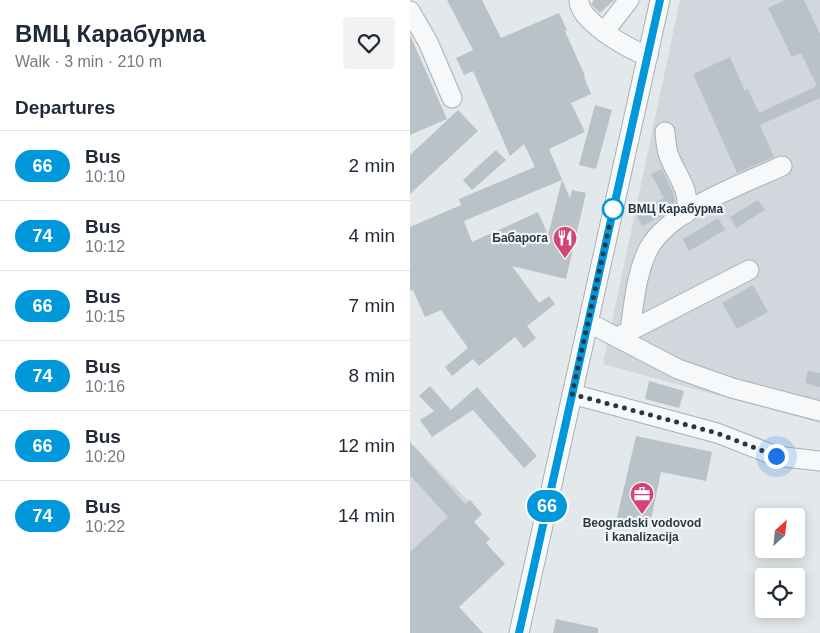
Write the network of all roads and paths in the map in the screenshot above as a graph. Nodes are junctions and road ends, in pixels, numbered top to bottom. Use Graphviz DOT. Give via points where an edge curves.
graph roads {
  1 [pos="579,0"];
  2 [pos="629,0"];
  3 [pos="660,0"];
  4 [pos="410,11"];
  5 [pos="604,32"];
  6 [pos="648,56"];
  7 [pos="452,98"];
  8 [pos="665,132"];
  9 [pos="782,166"];
  10 [pos="685,214"];
  11 [pos="750,270"];
  12 [pos="588,325"];
  13 [pos="624,334"];
  14 [pos="572,394"];
  15 [pos="820,411"];
  16 [pos="820,461"];
  17 [pos="519,633"];
  1 -- 5 [label="street" via="583,12"];
  2 -- 5 [label="street"];
  3 -- 6 [label="street"];
  4 -- 7 [label="street" via="428,42"];
  5 -- 6 [label="street"];
  6 -- 12 [label="street"];
  8 -- 10 [label="street" via="669,155 687,196"];
  9 -- 10 [label="street"];
  10 -- 13 [label="street" via="662,232 650,247"];
  11 -- 13 [label="street"];
  12 -- 13 [label="street"];
  12 -- 14 [label="street"];
  13 -- 15 [label="street" via="678,369 732,388"];
  14 -- 16 [label="street" via="717,433 776,456"];
  14 -- 17 [label="street"];
}
